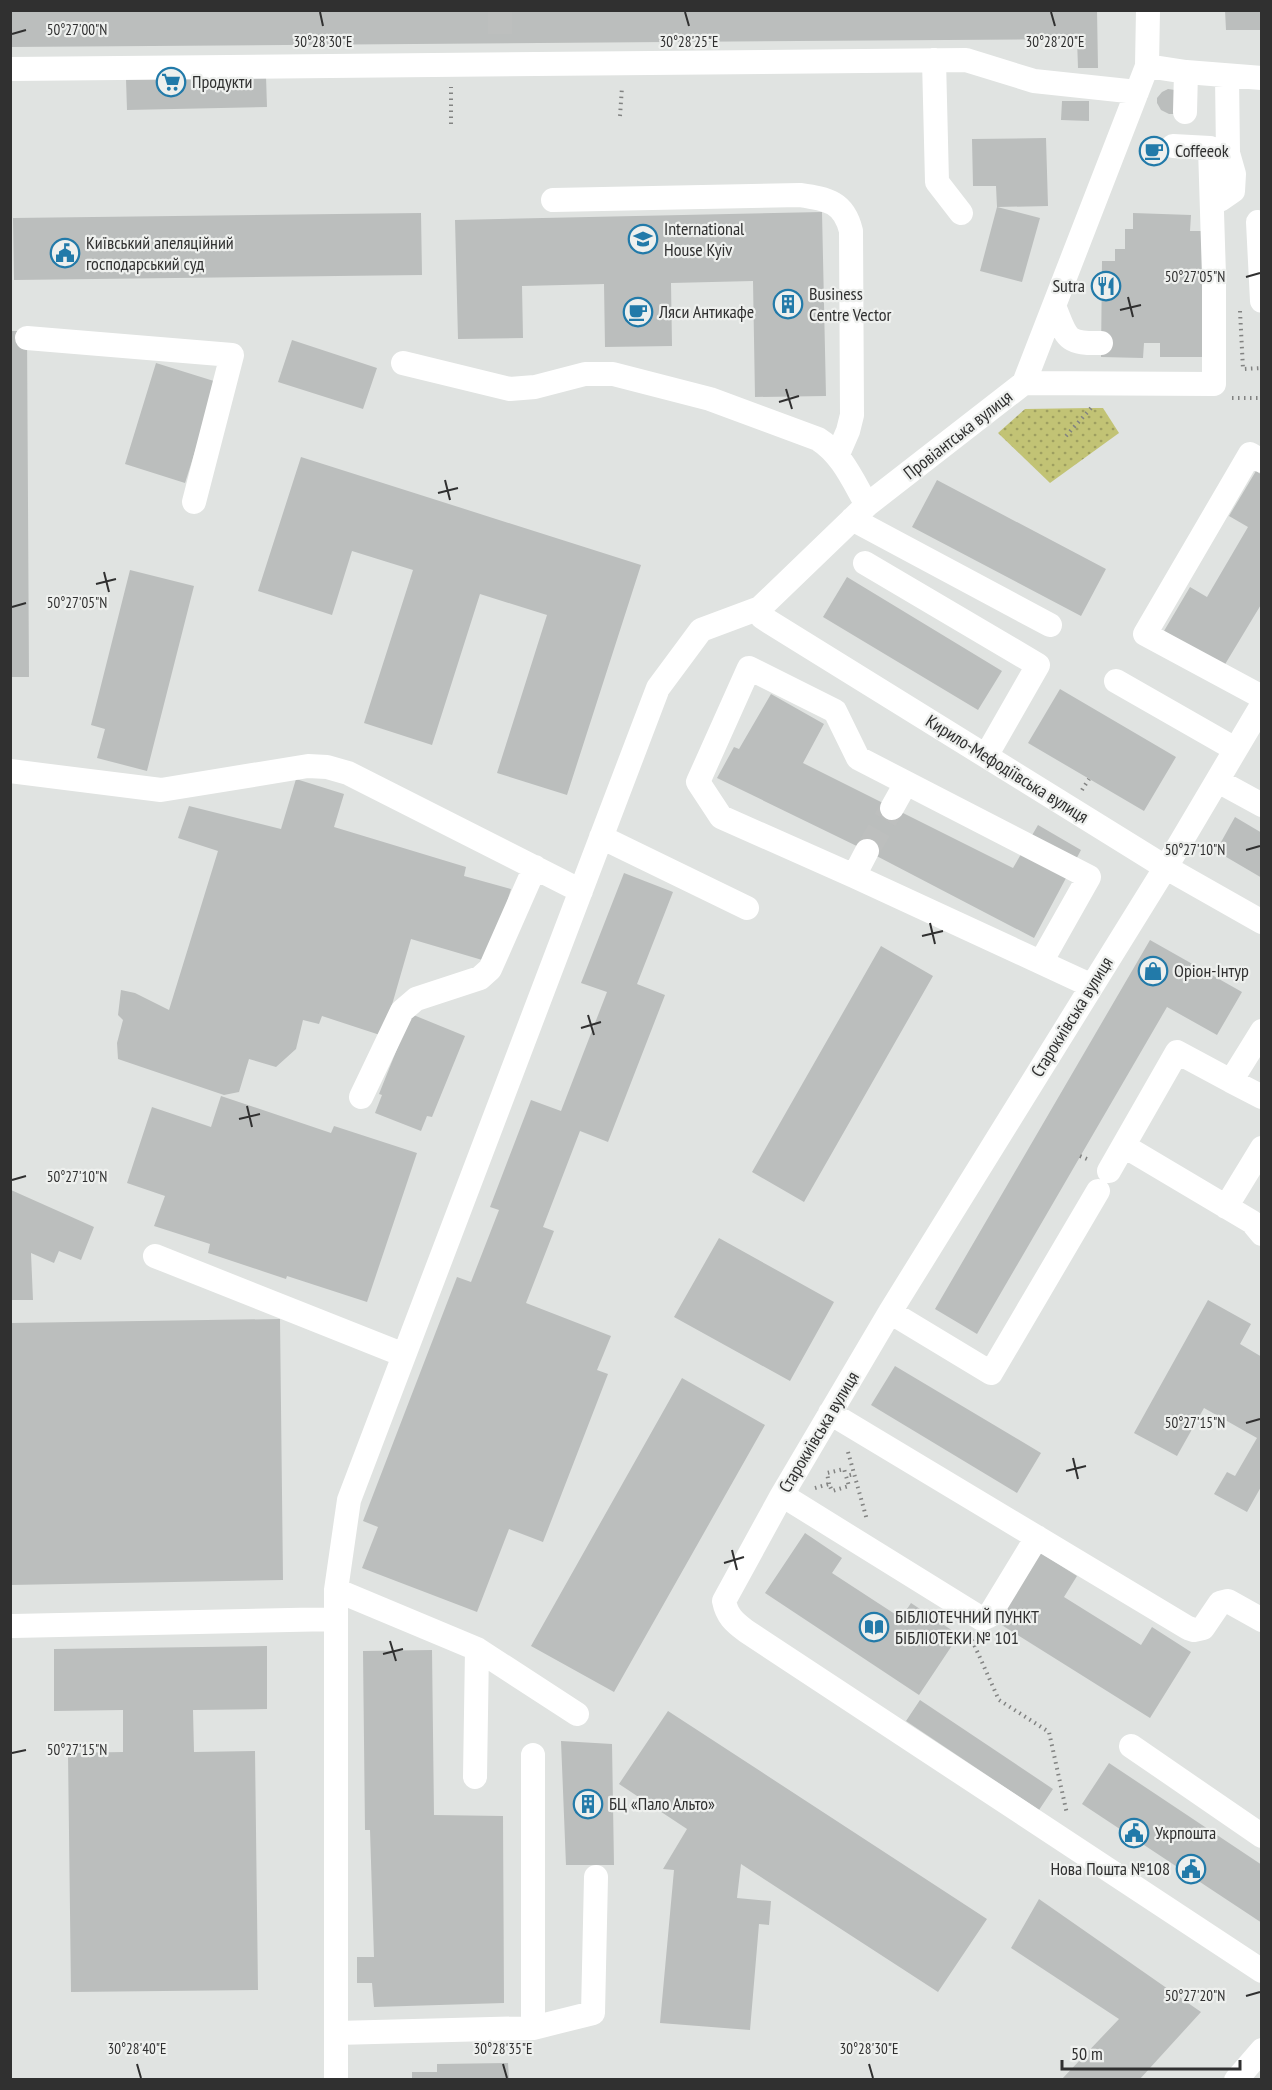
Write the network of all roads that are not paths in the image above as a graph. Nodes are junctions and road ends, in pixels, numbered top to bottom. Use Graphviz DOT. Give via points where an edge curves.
graph roads {
  1 [pos="1148,10"];
  2 [pos="934,60"];
  3 [pos="1148,66"];
  4 [pos="10,69"];
  5 [pos="1186,72"];
  6 [pos="1227,76"];
  7 [pos="1262,78"];
  8 [pos="1137,92"];
  9 [pos="1185,112"];
  10 [pos="1173,146"];
  11 [pos="553,200"];
  12 [pos="1220,200"];
  13 [pos="961,213"];
  14 [pos="1258,222"];
  15 [pos="1262,301"];
  16 [pos="1054,306"];
  17 [pos="27,338"];
  18 [pos="1101,343"];
  19 [pos="404,363"];
  20 [pos="1024,383"];
  21 [pos="837,454"];
  22 [pos="1262,460"];
  23 [pos="194,502"];
  24 [pos="859,512"];
  25 [pos="865,563"];
  26 [pos="760,608"];
  27 [pos="1050,625"];
  28 [pos="1116,681"];
  29 [pos="1262,697"];
  30 [pos="1262,705"];
  31 [pos="1235,748"];
  32 [pos="986,756"];
  33 [pos="10,771"];
  34 [pos="1218,781"];
  35 [pos="906,783"];
  36 [pos="1262,806"];
  37 [pos="892,808"];
  38 [pos="601,837"];
  39 [pos="867,851"];
  40 [pos="535,867"];
  41 [pos="1165,867"];
  42 [pos="854,876"];
  43 [pos="581,891"];
  44 [pos="747,908"];
  45 [pos="1262,922"];
  46 [pos="1041,963"];
  47 [pos="1092,986"];
  48 [pos="1262,1031"];
  49 [pos="1231,1081"];
  50 [pos="361,1097"];
  51 [pos="1262,1098"];
  52 [pos="1124,1146"];
  53 [pos="1262,1148"];
  54 [pos="1226,1207"];
  55 [pos="1262,1234"];
  56 [pos="154,1256"];
  57 [pos="890,1312"];
  58 [pos="404,1355"];
  59 [pos="835,1416"];
  60 [pos="784,1496"];
  61 [pos="1037,1538"];
  62 [pos="336,1590"];
  63 [pos="336,1618"];
  64 [pos="1262,1620"];
  65 [pos="14,1626"];
  66 [pos="477,1649"];
  67 [pos="577,1714"];
  68 [pos="1131,1746"];
  69 [pos="533,1755"];
  70 [pos="475,1777"];
  71 [pos="1262,1836"];
  72 [pos="596,1877"];
  73 [pos="1262,1971"];
  74 [pos="533,2028"];
  75 [pos="336,2033"];
  76 [pos="1262,2050"];
  77 [pos="336,2079"];
  78 [pos="1236,2079"];
  1 -- 3 [label="street, Провіантська вулиця"];
  2 -- 4 [label="street" via="623,63 501,54 451,65"];
  2 -- 8 [label="street" via="966,60 1034,81"];
  2 -- 13 [label="street" via="937,182"];
  3 -- 5 [label="street"];
  3 -- 8 [label="street, Провіантська вулиця"];
  5 -- 6 [label="street"];
  5 -- 9 [label="street"];
  6 -- 7 [label="street"];
  6 -- 12 [label="street" via="1228,153 1233,191"];
  8 -- 16 [label="street, Провіантська вулиця"];
  10 -- 20 [label="street" via="1209,148 1214,384"];
  11 -- 21 [label="street" via="800,195 836,205 847,215 851,231 852,404 848,431"];
  14 -- 15 [label="street"];
  16 -- 18 [label="street" via="1065,334 1079,344"];
  16 -- 20 [label="street, Провіантська вулиця"];
  17 -- 23 [label="street" via="232,355"];
  19 -- 21 [label="street" via="510,389 585,374 613,374 710,399 818,439"];
  20 -- 24 [label="street, Провіантська вулиця"];
  21 -- 24 [label="street"];
  22 -- 29 [label="street" via="1250,454 1145,634"];
  24 -- 26 [label="street, Провіантська вулиця"];
  24 -- 27 [label="street"];
  25 -- 32 [label="street" via="1038,665"];
  26 -- 32 [label="street, Кирило-Мефодіївська вулиця" via="762,617 768,621"];
  26 -- 38 [label="street" via="701,630 658,688"];
  28 -- 31 [label="street"];
  30 -- 31 [label="street, Старокиївська вулиця"];
  31 -- 34 [label="street, Старокиївська вулиця"];
  32 -- 41 [label="street, Кирило-Мефодіївська вулиця"];
  33 -- 40 [label="street" via="161,790 308,766 327,767 348,773"];
  34 -- 36 [label="street"];
  34 -- 41 [label="street, Старокиївська вулиця"];
  35 -- 37 [label="street"];
  35 -- 42 [label="street" via="858,758 835,711 749,668 698,782 721,818"];
  35 -- 46 [label="street" via="1089,877"];
  38 -- 43 [label="street"];
  38 -- 44 [label="street"];
  39 -- 42 [label="street"];
  40 -- 43 [label="street"];
  40 -- 50 [label="street" via="490,969 480,978 408,1005"];
  41 -- 45 [label="street, Кирило-Мефодіївська вулиця"];
  41 -- 47 [label="street, Старокиївська вулиця"];
  42 -- 46 [label="street"];
  43 -- 58 [label="street"];
  46 -- 47 [label="street"];
  47 -- 57 [label="street, Старокиївська вулиця"];
  48 -- 49 [label="street"];
  49 -- 51 [label="street"];
  49 -- 52 [label="street" via="1178,1053"];
  52 -- 54 [label="street"];
  52 -- 57 [label="street" via="991,1373"];
  53 -- 54 [label="street"];
  54 -- 55 [label="street" via="1252,1222"];
  56 -- 58 [label="street"];
  57 -- 59 [label="street, Старокиївська вулиця"];
  58 -- 62 [label="street" via="349,1500"];
  59 -- 60 [label="street, Старокиївська вулиця"];
  59 -- 61 [label="street"];
  60 -- 61 [label="street" via="981,1619 989,1616"];
  60 -- 73 [label="street, Старокиївська вулиця" via="724,1601 732,1621"];
  61 -- 64 [label="street" via="1188,1628 1203,1628 1220,1603 1228,1601"];
  62 -- 63 [label="street"];
  62 -- 66 [label="street"];
  63 -- 65 [label="street"];
  63 -- 75 [label="street"];
  66 -- 67 [label="street"];
  66 -- 70 [label="street"];
  68 -- 71 [label="street"];
  69 -- 74 [label="street"];
  72 -- 74 [label="street" via="593,2013"];
  74 -- 75 [label="street"];
  75 -- 77 [label="street"];
  76 -- 78 [label="street"];
}
